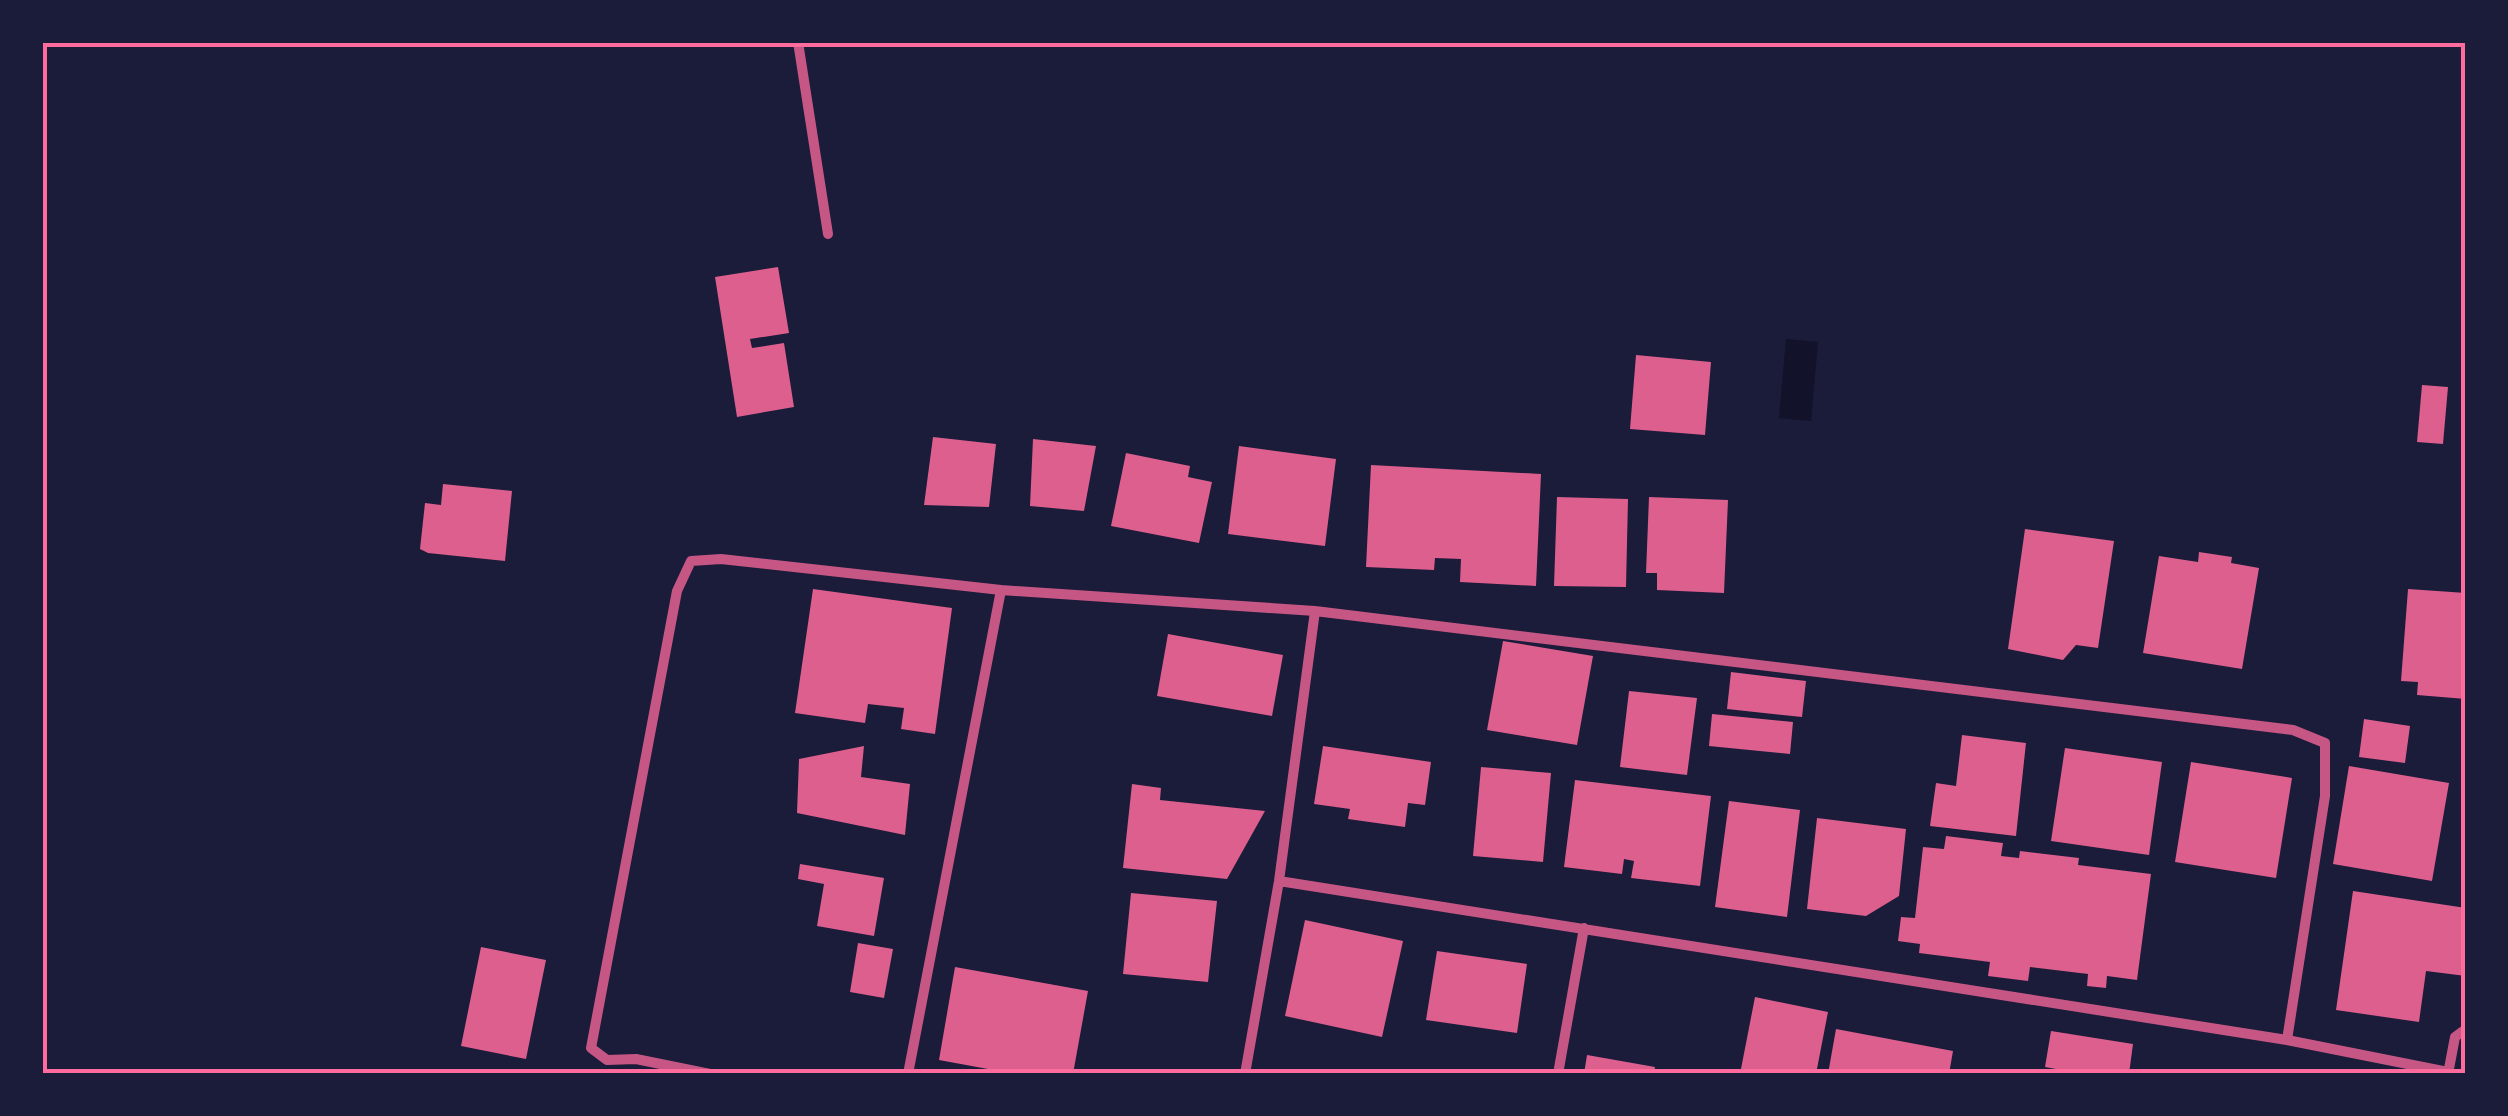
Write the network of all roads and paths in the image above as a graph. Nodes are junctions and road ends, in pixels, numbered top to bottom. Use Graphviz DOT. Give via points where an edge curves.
graph roads {
  1 [pos="798,42"];
  2 [pos="828,234"];
  3 [pos="1002,590"];
  4 [pos="1315,610"];
  5 [pos="1279,881"];
  6 [pos="1584,928"];
  7 [pos="2466,1030"];
  8 [pos="2286,1040"];
  9 [pos="2448,1073"];
  10 [pos="710,1074"];
  11 [pos="908,1074"];
  12 [pos="1245,1074"];
  13 [pos="1558,1074"];
  1 -- 2 [label="street"];
  3 -- 4 [label="street"];
  3 -- 10 [label="street" via="690,561 677,591 591,1048 607,1060"];
  3 -- 11 [label="street"];
  4 -- 5 [label="street"];
  4 -- 8 [label="street" via="2294,730 2325,743 2325,796"];
  5 -- 6 [label="street"];
  5 -- 12 [label="street"];
  6 -- 8 [label="street"];
  6 -- 13 [label="street"];
  7 -- 9 [label="street" via="2455,1037"];
  8 -- 9 [label="street"];
}
